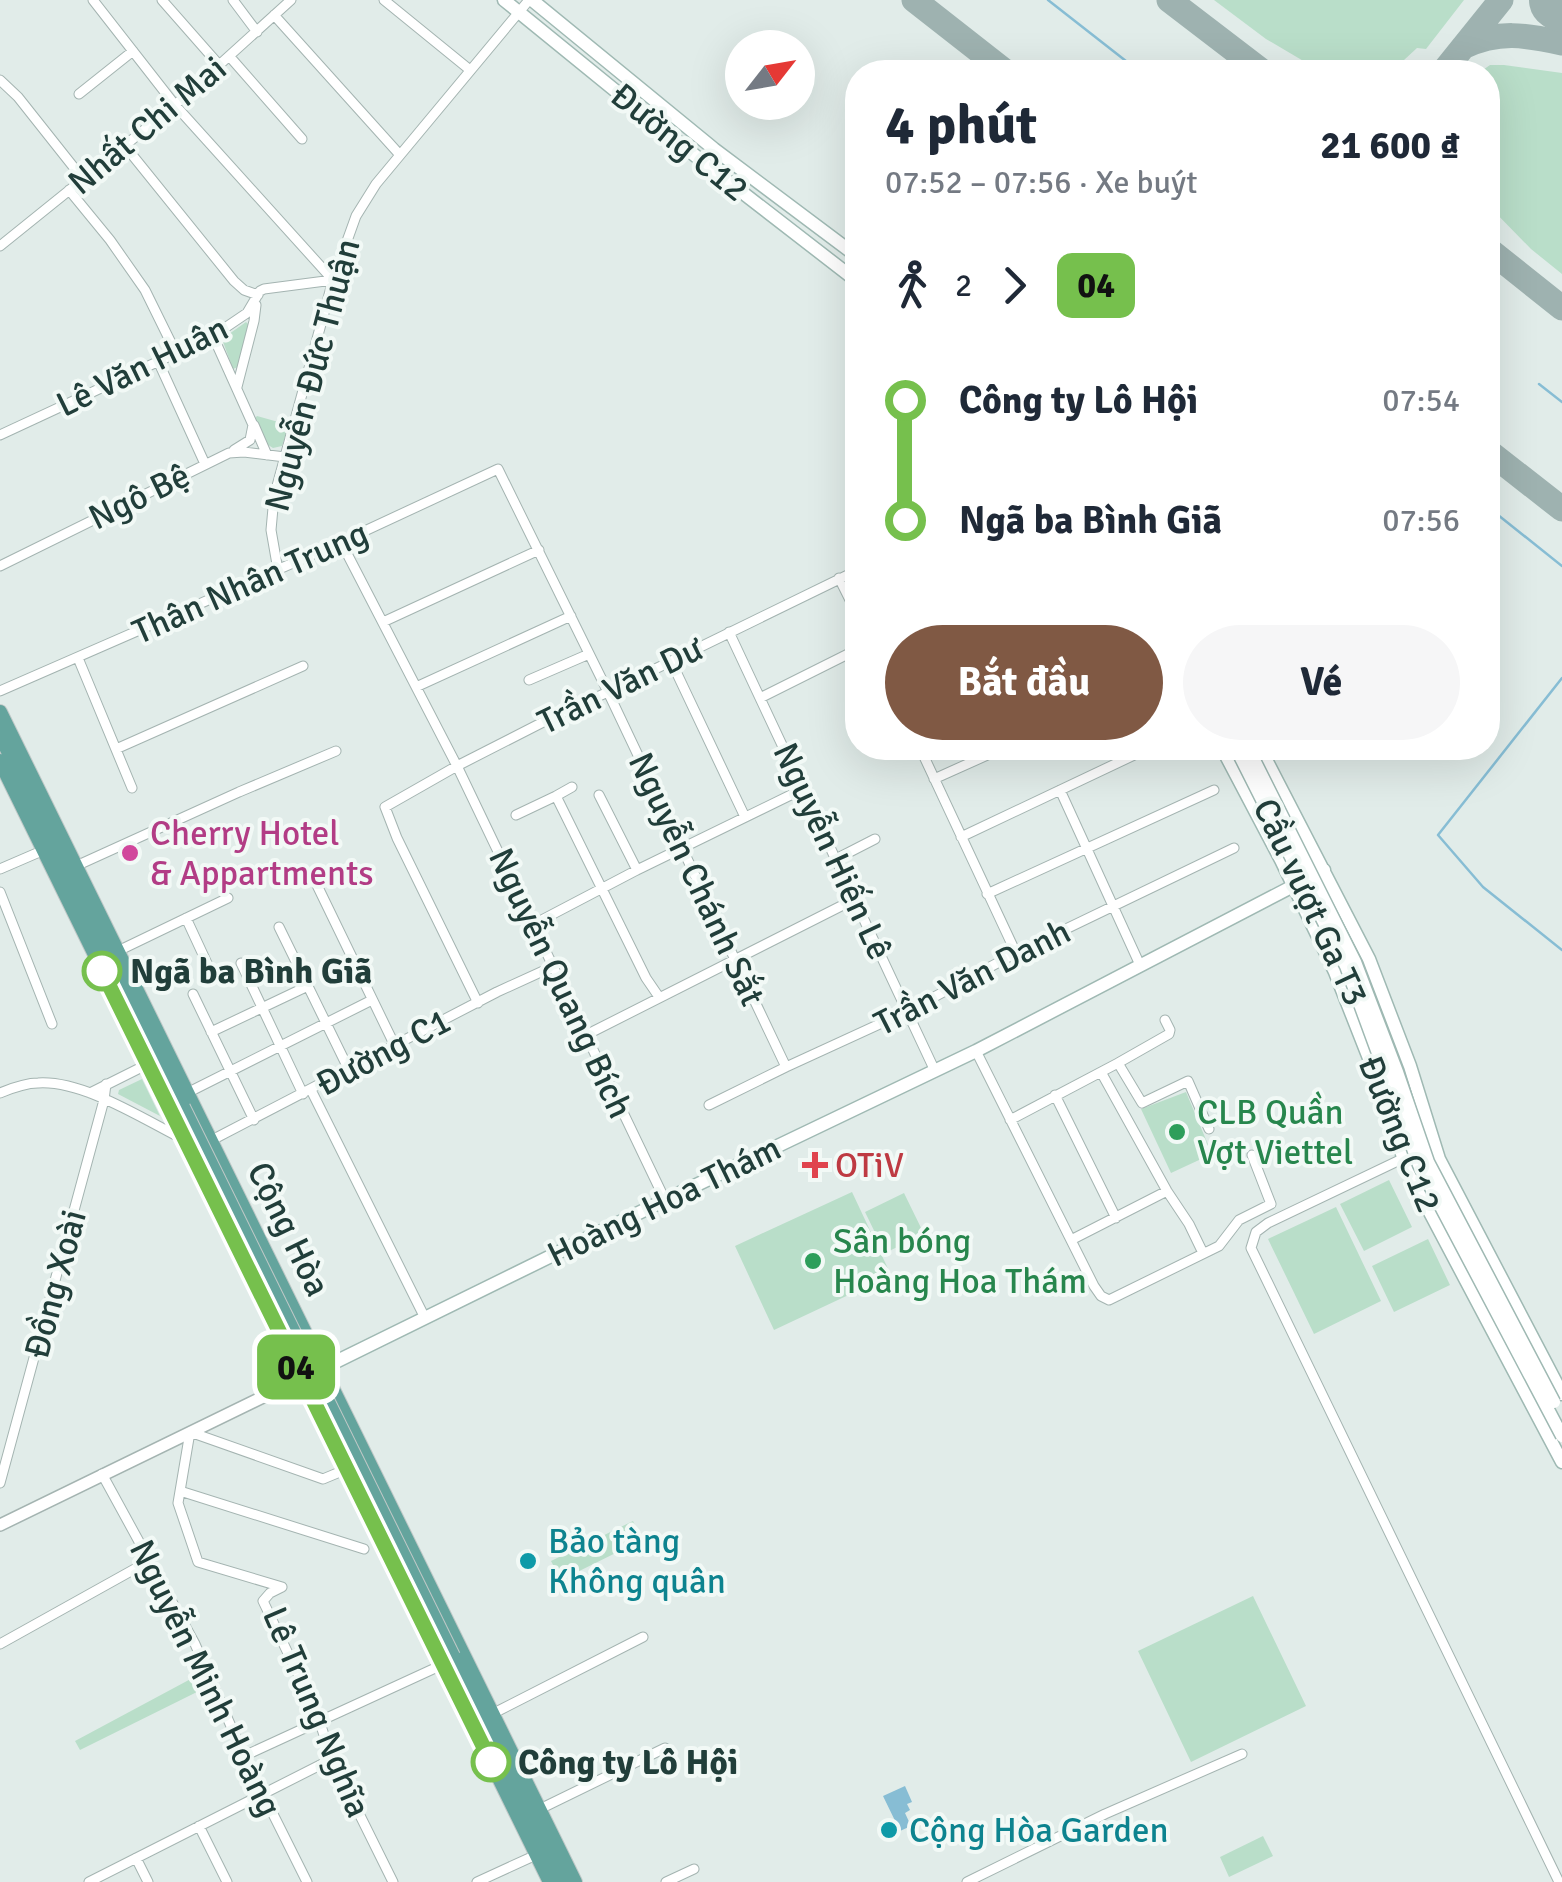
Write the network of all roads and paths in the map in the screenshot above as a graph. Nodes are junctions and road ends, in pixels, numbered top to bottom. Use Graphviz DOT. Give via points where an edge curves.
graph roads {
  1 [pos="94,0"];
  2 [pos="162,0"];
  3 [pos="232,0"];
  4 [pos="291,0"];
  5 [pos="384,0"];
  6 [pos="504,0"];
  7 [pos="531,0"];
  8 [pos="519,11"];
  9 [pos="274,16"];
  10 [pos="257,32"];
  11 [pos="133,51"];
  12 [pos="230,57"];
  13 [pos="220,66"];
  14 [pos="470,70"];
  15 [pos="0,80"];
  16 [pos="79,94"];
  17 [pos="175,105"];
  18 [pos="302,139"];
  19 [pos="125,146"];
  20 [pos="400,155"];
  21 [pos="83,179"];
  22 [pos="69,190"];
  23 [pos="0,246"];
  24 [pos="845,247"];
  25 [pos="845,272"];
  26 [pos="333,280"];
  27 [pos="257,298"];
  28 [pos="213,336"];
  29 [pos="176,354"];
  30 [pos="158,362"];
  31 [pos="237,387"];
  32 [pos="251,418"];
  33 [pos="0,434"];
  34 [pos="229,453"];
  35 [pos="267,455"];
  36 [pos="284,457"];
  37 [pos="204,464"];
  38 [pos="498,469"];
  39 [pos="342,542"];
  40 [pos="539,550"];
  41 [pos="0,566"];
  42 [pos="278,570"];
  43 [pos="845,575"];
  44 [pos="839,578"];
  45 [pos="845,590"];
  46 [pos="571,616"];
  47 [pos="383,622"];
  48 [pos="729,632"];
  49 [pos="589,654"];
  50 [pos="845,655"];
  51 [pos="78,658"];
  52 [pos="671,662"];
  53 [pos="303,666"];
  54 [pos="529,680"];
  55 [pos="416,688"];
  56 [pos="0,691"];
  57 [pos="608,692"];
  58 [pos="760,698"];
  59 [pos="0,712"];
  60 [pos="0,735"];
  61 [pos="116,749"];
  62 [pos="336,751"];
  63 [pos="925,760"];
  64 [pos="977,760"];
  65 [pos="1124,760"];
  66 [pos="1228,760"];
  67 [pos="1242,760"];
  68 [pos="1254,760"];
  69 [pos="1266,760"];
  70 [pos="0,761"];
  71 [pos="457,766"];
  72 [pos="934,780"];
  73 [pos="572,787"];
  74 [pos="132,788"];
  75 [pos="803,789"];
  76 [pos="1060,790"];
  77 [pos="1214,790"];
  78 [pos="599,795"];
  79 [pos="556,796"];
  80 [pos="516,815"];
  81 [pos="744,817"];
  82 [pos="961,837"];
  83 [pos="875,839"];
  84 [pos="682,847"];
  85 [pos="1086,848"];
  86 [pos="1234,848"];
  87 [pos="44,850"];
  88 [pos="836,859"];
  89 [pos="76,866"];
  90 [pos="0,869"];
  91 [pos="637,870"];
  92 [pos="1324,870"];
  93 [pos="316,882"];
  94 [pos="1294,886"];
  95 [pos="602,887"];
  96 [pos="0,892"];
  97 [pos="987,894"];
  98 [pos="228,898"];
  99 [pos="855,899"];
  100 [pos="1114,906"];
  101 [pos="186,918"];
  102 [pos="534,924"];
  103 [pos="280,927"];
  104 [pos="118,951"];
  105 [pos="1016,953"];
  106 [pos="736,958"];
  107 [pos="241,963"];
  108 [pos="554,966"];
  109 [pos="1140,966"];
  110 [pos="212,974"];
  111 [pos="308,986"];
  112 [pos="193,994"];
  113 [pos="659,997"];
  114 [pos="372,1000"];
  115 [pos="478,1002"];
  116 [pos="262,1008"];
  117 [pos="908,1011"];
  118 [pos="1166,1020"];
  119 [pos="326,1023"];
  120 [pos="52,1024"];
  121 [pos="211,1032"];
  122 [pos="586,1034"];
  123 [pos="280,1046"];
  124 [pos="394,1046"];
  125 [pos="976,1051"];
  126 [pos="1118,1063"];
  127 [pos="148,1064"];
  128 [pos="786,1067"];
  129 [pos="349,1070"];
  130 [pos="230,1071"];
  131 [pos="935,1071"];
  132 [pos="1100,1072"];
  133 [pos="106,1084"];
  134 [pos="307,1092"];
  135 [pos="0,1093"];
  136 [pos="90,1093"];
  137 [pos="1054,1095"];
  138 [pos="104,1100"];
  139 [pos="186,1100"];
  140 [pos="709,1105"];
  141 [pos="254,1120"];
  142 [pos="1010,1120"];
  143 [pos="1209,1129"];
  144 [pos="184,1139"];
  145 [pos="212,1140"];
  146 [pos="1252,1155"];
  147 [pos="1404,1158"];
  148 [pos="1167,1191"];
  149 [pos="665,1200"];
  150 [pos="1116,1218"];
  151 [pos="1071,1240"];
  152 [pos="1204,1254"];
  153 [pos="295,1309"];
  154 [pos="424,1318"];
  155 [pos="273,1320"];
  156 [pos="1532,1334"];
  157 [pos="1499,1342"];
  158 [pos="324,1368"];
  159 [pos="302,1378"];
  160 [pos="1562,1394"];
  161 [pos="1562,1417"];
  162 [pos="351,1423"];
  163 [pos="190,1432"];
  164 [pos="330,1434"];
  165 [pos="1562,1436"];
  166 [pos="1562,1462"];
  167 [pos="347,1469"];
  168 [pos="102,1474"];
  169 [pos="0,1482"];
  170 [pos="180,1491"];
  171 [pos="0,1526"];
  172 [pos="364,1550"];
  173 [pos="149,1561"];
  174 [pos="643,1637"];
  175 [pos="0,1644"];
  176 [pos="448,1660"];
  177 [pos="494,1713"];
  178 [pos="320,1721"];
  179 [pos="665,1748"];
  180 [pos="1242,1754"];
  181 [pos="244,1756"];
  182 [pos="332,1759"];
  183 [pos="263,1794"];
  184 [pos="540,1809"];
  185 [pos="199,1826"];
  186 [pos="536,1855"];
  187 [pos="136,1858"];
  188 [pos="694,1869"];
  189 [pos="89,1882"];
  190 [pos="148,1882"];
  191 [pos="228,1882"];
  192 [pos="307,1882"];
  193 [pos="393,1882"];
  194 [pos="477,1882"];
  195 [pos="550,1882"];
  196 [pos="563,1882"];
  197 [pos="575,1882"];
  198 [pos="666,1882"];
  199 [pos="966,1882"];
  200 [pos="1559,1882"];
  1 -- 11 [label="street"];
  2 -- 13 [label="street"];
  3 -- 10 [label="street"];
  4 -- 9 [label="street, Nhất Chi Mai"];
  5 -- 14 [label="street"];
  6 -- 8 [label="main road, Đường C12"];
  7 -- 8 [label="street, Nguyễn Đức Thuận"];
  7 -- 24 [label="main road, Đường C12"];
  8 -- 14 [label="street, Nguyễn Đức Thuận"];
  8 -- 25 [label="main road, Đường C12"];
  9 -- 10 [label="street, Nhất Chi Mai"];
  9 -- 20 [label="street"];
  10 -- 12 [label="street, Nhất Chi Mai"];
  11 -- 16 [label="street"];
  11 -- 17 [label="street"];
  12 -- 13 [label="street, Nhất Chi Mai"];
  12 -- 18 [label="street"];
  13 -- 17 [label="street, Nhất Chi Mai"];
  14 -- 20 [label="street, Nguyễn Đức Thuận"];
  15 -- 21 [label="street"];
  17 -- 19 [label="street, Nhất Chi Mai"];
  17 -- 26 [label="street"];
  19 -- 21 [label="street, Nhất Chi Mai"];
  19 -- 27 [label="street" via="234,281"];
  20 -- 26 [label="street, Nguyễn Đức Thuận" via="362,204"];
  21 -- 22 [label="street, Nhất Chi Mai"];
  22 -- 23 [label="street, Nhất Chi Mai"];
  22 -- 29 [label="street" via="145,290"];
  26 -- 27 [label="street, Lê Văn Huân" via="269,288"];
  26 -- 36 [label="street, Nguyễn Đức Thuận"];
  27 -- 28 [label="street, Lê Văn Huân"];
  27 -- 31 [label="street"];
  28 -- 29 [label="street, Lê Văn Huân"];
  28 -- 31 [label="street"];
  29 -- 30 [label="street, Lê Văn Huân"];
  30 -- 33 [label="street, Lê Văn Huân"];
  30 -- 37 [label="street"];
  31 -- 32 [label="street"];
  32 -- 34 [label="street" via="252,438"];
  32 -- 35 [label="street"];
  34 -- 35 [label="street, Ngô Bệ"];
  34 -- 37 [label="street, Ngô Bệ"];
  35 -- 36 [label="street, Ngô Bệ"];
  36 -- 42 [label="street, Nguyễn Đức Thuận" via="271,517"];
  37 -- 41 [label="street, Ngô Bệ"];
  38 -- 39 [label="street, Thân Nhân Trung"];
  38 -- 40 [label="street, Nguyễn Chánh Sắt"];
  39 -- 42 [label="street, Thân Nhân Trung"];
  39 -- 47 [label="street, Nguyễn Quang Bích"];
  40 -- 46 [label="street, Nguyễn Chánh Sắt"];
  40 -- 47 [label="street"];
  42 -- 51 [label="street, Thân Nhân Trung"];
  43 -- 44 [label="street, Trần Văn Dư"];
  44 -- 45 [label="street"];
  44 -- 48 [label="street, Trần Văn Dư"];
  46 -- 49 [label="street, Nguyễn Chánh Sắt"];
  46 -- 55 [label="street"];
  47 -- 55 [label="street, Nguyễn Quang Bích"];
  48 -- 52 [label="street, Trần Văn Dư"];
  48 -- 58 [label="street, Nguyễn Hiến Lê"];
  49 -- 54 [label="street"];
  49 -- 57 [label="street, Nguyễn Chánh Sắt"];
  50 -- 58 [label="street"];
  51 -- 56 [label="street, Thân Nhân Trung"];
  51 -- 61 [label="street"];
  52 -- 57 [label="street, Trần Văn Dư"];
  52 -- 81 [label="street"];
  53 -- 61 [label="street"];
  55 -- 71 [label="street, Nguyễn Quang Bích"];
  57 -- 71 [label="street, Trần Văn Dư"];
  57 -- 84 [label="street, Nguyễn Chánh Sắt"];
  58 -- 75 [label="street, Nguyễn Hiến Lê"];
  59 -- 89 [label="main road, Cộng Hòa"];
  60 -- 139 [label="main road, Cộng Hòa"];
  61 -- 74 [label="street"];
  62 -- 89 [label="street"];
  63 -- 72 [label="street"];
  64 -- 72 [label="street"];
  65 -- 76 [label="street"];
  66 -- 94 [label="main road, Đường C12"];
  67 -- 165 [label="main road, Cầu vượt Ga T3, bridge" via="1346,966 1419,1164"];
  68 -- 161 [label="main road, Cầu vượt Ga T3, bridge" via="1355,962 1428,1162"];
  69 -- 92 [label="main road, Đường C12"];
  70 -- 87 [label="main road, Cộng Hòa"];
  71 -- 102 [label="street, Nguyễn Quang Bích"];
  71 -- 115 [label="street, Trần Văn Dư" via="385,807"];
  72 -- 82 [label="street"];
  73 -- 79 [label="street"];
  75 -- 81 [label="street"];
  75 -- 88 [label="street, Nguyễn Hiến Lê"];
  76 -- 82 [label="street"];
  76 -- 85 [label="street"];
  77 -- 85 [label="street"];
  78 -- 91 [label="street"];
  79 -- 80 [label="street"];
  79 -- 95 [label="street"];
  81 -- 84 [label="street"];
  82 -- 97 [label="street"];
  83 -- 88 [label="street"];
  84 -- 91 [label="street"];
  84 -- 106 [label="street, Nguyễn Chánh Sắt"];
  85 -- 97 [label="street"];
  85 -- 100 [label="street"];
  86 -- 100 [label="street, Trần Văn Danh"];
  87 -- 90 [label="street"];
  87 -- 127 [label="main road, Cộng Hòa"];
  88 -- 99 [label="street, Nguyễn Hiến Lê"];
  89 -- 104 [label="main road, Cộng Hòa"];
  91 -- 95 [label="street"];
  92 -- 94 [label="main road, Hoàng Hoa Thám"];
  92 -- 156 [label="main road, Đường C12" via="1369,959 1439,1159"];
  93 -- 114 [label="street"];
  94 -- 109 [label="main road, Hoàng Hoa Thám"];
  94 -- 147 [label="main road, Đường C12"];
  95 -- 102 [label="street"];
  95 -- 113 [label="street"];
  96 -- 120 [label="street"];
  97 -- 105 [label="street"];
  98 -- 101 [label="street"];
  99 -- 106 [label="street"];
  99 -- 117 [label="street, Nguyễn Hiến Lê"];
  100 -- 105 [label="street, Trần Văn Danh"];
  100 -- 109 [label="street"];
  101 -- 104 [label="street"];
  101 -- 110 [label="street"];
  102 -- 108 [label="street, Nguyễn Quang Bích"];
  103 -- 111 [label="street"];
  104 -- 139 [label="main road, Cộng Hòa"];
  105 -- 117 [label="street, Trần Văn Danh"];
  106 -- 113 [label="street"];
  106 -- 128 [label="street, Nguyễn Chánh Sắt"];
  107 -- 116 [label="street"];
  108 -- 115 [label="street, Đường C1"];
  108 -- 122 [label="street, Nguyễn Quang Bích"];
  109 -- 125 [label="main road, Hoàng Hoa Thám"];
  111 -- 116 [label="street"];
  111 -- 119 [label="street"];
  112 -- 121 [label="street"];
  113 -- 122 [label="street"];
  114 -- 119 [label="street"];
  114 -- 124 [label="street"];
  115 -- 124 [label="street, Đường C1"];
  116 -- 121 [label="street"];
  116 -- 123 [label="street"];
  117 -- 128 [label="street, Trần Văn Danh"];
  117 -- 131 [label="street, Nguyễn Hiến Lê"];
  118 -- 126 [label="street" via="1169,1034"];
  119 -- 123 [label="street"];
  119 -- 129 [label="street"];
  121 -- 130 [label="street"];
  122 -- 149 [label="street, Nguyễn Quang Bích"];
  123 -- 130 [label="street"];
  123 -- 134 [label="street"];
  124 -- 129 [label="street, Đường C1"];
  125 -- 131 [label="main road, Hoàng Hoa Thám"];
  125 -- 142 [label="street"];
  126 -- 132 [label="street"];
  126 -- 143 [label="street" via="1142,1103 1188,1080"];
  127 -- 133 [label="street"];
  127 -- 144 [label="main road, Cộng Hòa"];
  128 -- 140 [label="street, Trần Văn Danh"];
  129 -- 134 [label="street, Đường C1"];
  130 -- 139 [label="street"];
  130 -- 141 [label="street"];
  131 -- 149 [label="main road, Hoàng Hoa Thám"];
  132 -- 137 [label="street"];
  132 -- 148 [label="street"];
  133 -- 136 [label="street"];
  133 -- 138 [label="street, Đồng Xoài"];
  134 -- 141 [label="street, Đường C1"];
  134 -- 154 [label="street"];
  135 -- 136 [label="street" via="40,1082"];
  136 -- 138 [label="street"];
  137 -- 142 [label="street"];
  137 -- 150 [label="street"];
  138 -- 144 [label="street"];
  138 -- 169 [label="street, Đồng Xoài"];
  139 -- 145 [label="main road, Cộng Hòa"];
  139 -- 176 [label="main road, bridge"];
  141 -- 145 [label="street, Đường C1"];
  142 -- 151 [label="street"];
  144 -- 155 [label="main road, Cộng Hòa"];
  145 -- 153 [label="main road, Cộng Hòa"];
  146 -- 152 [label="street" via="1271,1204 1238,1220"];
  147 -- 157 [label="main road, Đường C12"];
  147 -- 200 [label="street" via="1268,1223 1256,1232 1252,1248"];
  148 -- 150 [label="street"];
  148 -- 152 [label="street"];
  149 -- 154 [label="main road, Hoàng Hoa Thám"];
  150 -- 151 [label="street"];
  151 -- 152 [label="street" via="1094,1286 1109,1300"];
  153 -- 155 [label="main road"];
  153 -- 158 [label="main road, Cộng Hòa"];
  154 -- 158 [label="main road, Hoàng Hoa Thám"];
  155 -- 159 [label="main road, Cộng Hòa"];
  156 -- 157 [label="main road"];
  156 -- 160 [label="main road, Đường C12"];
  157 -- 166 [label="main road, Đường C12"];
  158 -- 159 [label="main road, Hoàng Hoa Thám"];
  158 -- 162 [label="main road, Cộng Hòa"];
  159 -- 163 [label="street, Hoàng Hoa Thám"];
  159 -- 164 [label="main road, Cộng Hòa"];
  162 -- 164 [label="main road"];
  162 -- 177 [label="main road, Cộng Hòa"];
  163 -- 167 [label="street" via="323,1479"];
  163 -- 168 [label="street, Hoàng Hoa Thám"];
  163 -- 170 [label="street, Lê Trung Nghĩa"];
  164 -- 167 [label="main road, Cộng Hòa"];
  167 -- 176 [label="main road, Cộng Hòa"];
  168 -- 171 [label="street, Hoàng Hoa Thám"];
  168 -- 173 [label="street, Nguyễn Minh Hoàng"];
  170 -- 172 [label="street"];
  170 -- 178 [label="street, Lê Trung Nghĩa" via="198,1562 282,1587 263,1601"];
  173 -- 175 [label="street"];
  173 -- 181 [label="street, Nguyễn Minh Hoàng"];
  174 -- 177 [label="street"];
  176 -- 178 [label="street"];
  176 -- 186 [label="main road, Cộng Hòa"];
  176 -- 196 [label="main road, Cộng Hòa"];
  177 -- 184 [label="main road, Cộng Hòa"];
  178 -- 181 [label="street"];
  178 -- 182 [label="street, Lê Trung Nghĩa"];
  179 -- 184 [label="street"];
  180 -- 199 [label="street"];
  181 -- 183 [label="street, Nguyễn Minh Hoàng"];
  182 -- 183 [label="street"];
  182 -- 193 [label="street, Lê Trung Nghĩa"];
  183 -- 185 [label="street"];
  183 -- 192 [label="street, Nguyễn Minh Hoàng"];
  184 -- 197 [label="main road, Cộng Hòa"];
  185 -- 187 [label="street"];
  185 -- 191 [label="street"];
  186 -- 194 [label="street"];
  186 -- 195 [label="main road, Cộng Hòa"];
  187 -- 189 [label="street"];
  187 -- 190 [label="street"];
  188 -- 198 [label="street"];
}
